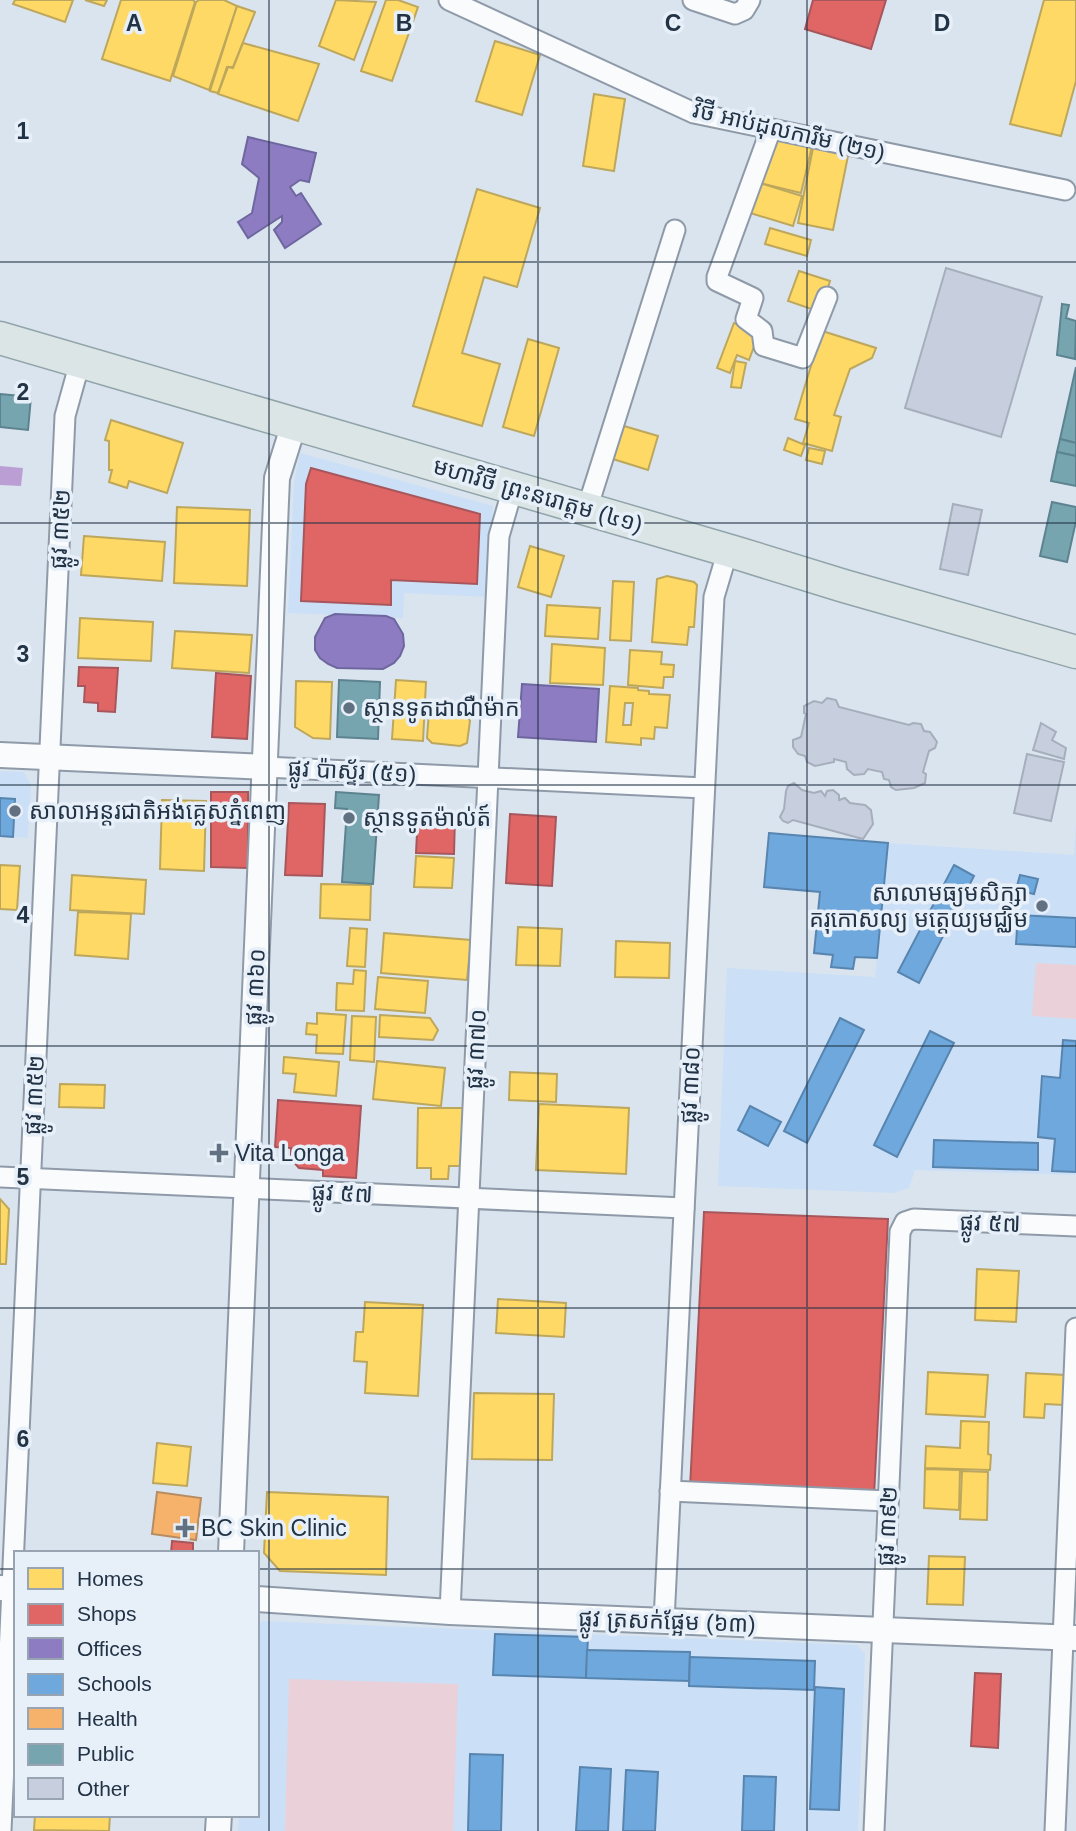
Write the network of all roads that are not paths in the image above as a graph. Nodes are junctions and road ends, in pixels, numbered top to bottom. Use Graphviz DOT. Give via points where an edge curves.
graph roads {
  1 [pos="449,0"];
  2 [pos="693,0"];
  3 [pos="750,0"];
  4 [pos="771,129"];
  5 [pos="1065,190"];
  6 [pos="675,230"];
  7 [pos="827,297"];
  8 [pos="0,338"];
  9 [pos="80,362"];
  10 [pos="294,424"];
  11 [pos="513,488"];
  12 [pos="587,509"];
  13 [pos="728,550"];
  14 [pos="1076,652"];
  15 [pos="0,755"];
  16 [pos="50,757"];
  17 [pos="265,767"];
  18 [pos="488,778"];
  19 [pos="704,788"];
  20 [pos="0,1177"];
  21 [pos="30,1179"];
  22 [pos="246,1188"];
  23 [pos="469,1199"];
  24 [pos="684,1208"];
  25 [pos="905,1222"];
  26 [pos="1076,1226"];
  27 [pos="1076,1328"];
  28 [pos="670,1491"];
  29 [pos="888,1501"];
  30 [pos="231,1551"];
  31 [pos="9,1588"];
  32 [pos="259,1600"];
  33 [pos="450,1612"];
  34 [pos="664,1621"];
  35 [pos="882,1630"];
  36 [pos="1069,1638"];
  37 [pos="1,1831"];
  38 [pos="874,1831"];
  39 [pos="1055,1831"];
  1 -- 4 [label="street, វិថី អាប់ដុលការីម (២១)" via="694,113"];
  2 -- 3 [label="street" via="735,14"];
  4 -- 5 [label="street, វិថី អាប់ដុលការីម (២១)"];
  4 -- 7 [label="street" via="718,281 754,299 747,319 762,331 764,346 803,358"];
  6 -- 12 [label="street"];
  8 -- 9 [label="main road, មហាវិថី ព្រះនរោត្តម (៤១)"];
  9 -- 10 [label="main road, មហាវិថី ព្រះនរោត្តម (៤១)"];
  9 -- 16 [label="street, ផ្លូវ ៣៥២" via="65,416"];
  10 -- 11 [label="main road, មហាវិថី ព្រះនរោត្តម (៤១)"];
  10 -- 17 [label="street, ផ្លូវ ៣៦០" via="277,478"];
  11 -- 12 [label="main road, មហាវិថី ព្រះនរោត្តម (៤១)"];
  11 -- 18 [label="street, ផ្លូវ ៣៧០" via="499,536"];
  12 -- 13 [label="main road, មហាវិថី ព្រះនរោត្តម (៤១)"];
  13 -- 14 [label="main road, មហាវិថី ព្រះនរោត្តម (៤១)"];
  13 -- 19 [label="street, ផ្លូវ ៣៨០" via="714,597"];
  15 -- 16 [label="street, ផ្លូវ ប៉ាស្ទ័រ (៥១)"];
  16 -- 17 [label="street, ផ្លូវ ប៉ាស្ទ័រ (៥១)"];
  16 -- 21 [label="street, ផ្លូវ ៣៥២"];
  17 -- 18 [label="street, ផ្លូវ ប៉ាស្ទ័រ (៥១)"];
  17 -- 22 [label="street, ផ្លូវ ៣៦០"];
  18 -- 19 [label="street, ផ្លូវ ប៉ាស្ទ័រ (៥១)"];
  18 -- 23 [label="street, ផ្លូវ ៣៧០"];
  19 -- 24 [label="street, ផ្លូវ ៣៨០"];
  20 -- 21 [label="street, ផ្លូវ ៥៧"];
  21 -- 22 [label="street, ផ្លូវ ៥៧"];
  21 -- 31 [label="street, ផ្លូវ ៣៥២"];
  22 -- 23 [label="street, ផ្លូវ ៥៧"];
  22 -- 30 [label="street, ផ្លូវ ៣៦០"];
  23 -- 24 [label="street, ផ្លូវ ៥៧"];
  23 -- 33 [label="street, ផ្លូវ ៣៧០"];
  24 -- 28 [label="street, ផ្លូវ ៣៨០"];
  25 -- 26 [label="street, ផ្លូវ ៥៧"];
  25 -- 29 [label="street, ផ្លូវ ៣៩២" via="900,1232"];
  27 -- 36 [label="street"];
  28 -- 29 [label="street"];
  28 -- 34 [label="street, ផ្លូវ ៣៨០"];
  29 -- 35 [label="street, ផ្លូវ ៣៩២"];
  31 -- 37 [label="street, ផ្លូវ ៣៥២"];
  32 -- 33 [label="street, ផ្លូវ ត្រសក់ផ្អែម (៦៣)"];
  33 -- 34 [label="street, ផ្លូវ ត្រសក់ផ្អែម (៦៣)"];
  34 -- 35 [label="street, ផ្លូវ ត្រសក់ផ្អែម (៦៣)"];
  35 -- 36 [label="street, ផ្លូវ ត្រសក់ផ្អែម (៦៣)"];
  35 -- 38 [label="street, ផ្លូវ ៣៩២"];
  36 -- 39 [label="street"];
}
